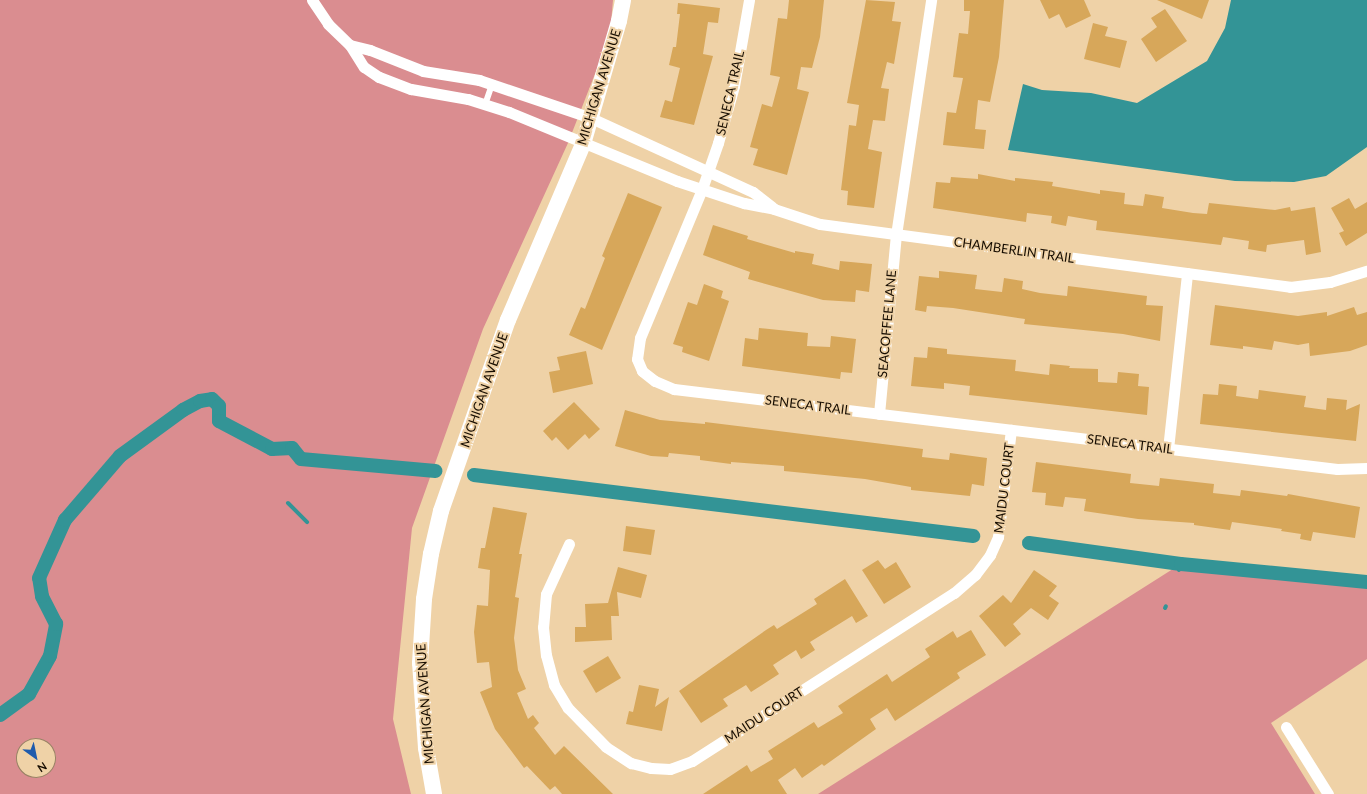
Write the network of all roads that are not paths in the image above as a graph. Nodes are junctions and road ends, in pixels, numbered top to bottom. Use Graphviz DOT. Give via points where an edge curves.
graph roads {
  1 [pos="312,0"];
  2 [pos="623,0"];
  3 [pos="749,0"];
  4 [pos="931,0"];
  5 [pos="350,45"];
  6 [pos="492,84"];
  7 [pos="486,105"];
  8 [pos="591,118"];
  9 [pos="583,144"];
  10 [pos="709,172"];
  11 [pos="702,189"];
  12 [pos="774,209"];
  13 [pos="896,235"];
  14 [pos="1367,271"];
  15 [pos="1187,273"];
  16 [pos="879,414"];
  17 [pos="1011,430"];
  18 [pos="1168,449"];
  19 [pos="1367,468"];
  20 [pos="569,544"];
  21 [pos="1286,727"];
  22 [pos="434,794"];
  23 [pos="1328,794"];
  1 -- 5 [label="street, CHAMBERLIN TRAIL" via="328,24"];
  2 -- 8 [label="street, MICHIGAN AVENUE"];
  3 -- 10 [label="street, SENECA TRAIL" via="734,86"];
  4 -- 13 [label="street"];
  5 -- 6 [label="street" via="370,50 423,71"];
  5 -- 7 [label="street, CHAMBERLIN TRAIL" via="364,67 379,77 412,89"];
  6 -- 7 [label="lane"];
  6 -- 8 [label="street"];
  7 -- 9 [label="street, CHAMBERLIN TRAIL"];
  8 -- 9 [label="street, MICHIGAN AVENUE"];
  8 -- 10 [label="street"];
  9 -- 11 [label="street, CHAMBERLIN TRAIL"];
  9 -- 22 [label="street, MICHIGAN AVENUE" via="508,320 442,511 431,554 424,599 420,664 426,748"];
  10 -- 11 [label="street, SENECA TRAIL"];
  10 -- 12 [label="street" via="753,192"];
  11 -- 12 [label="street, CHAMBERLIN TRAIL"];
  11 -- 16 [label="street, SENECA TRAIL" via="640,338 637,359 642,371 655,381 674,389"];
  12 -- 13 [label="street, CHAMBERLIN TRAIL" via="820,224"];
  13 -- 15 [label="street, CHAMBERLIN TRAIL"];
  13 -- 16 [label="street, SEACOFFEE LANE"];
  14 -- 15 [label="street, CHAMBERLIN TRAIL" via="1330,282 1290,287"];
  15 -- 18 [label="street"];
  16 -- 17 [label="street, SENECA TRAIL"];
  17 -- 18 [label="street, SENECA TRAIL"];
  17 -- 20 [label="street, MAIDU COURT" via="998,537 990,555 975,575 954,593 692,761 670,769 631,763 606,747 568,708 554,685 542,628 546,594"];
  18 -- 19 [label="street, SENECA TRAIL" via="1337,470"];
  21 -- 23 [label="street"];
}
